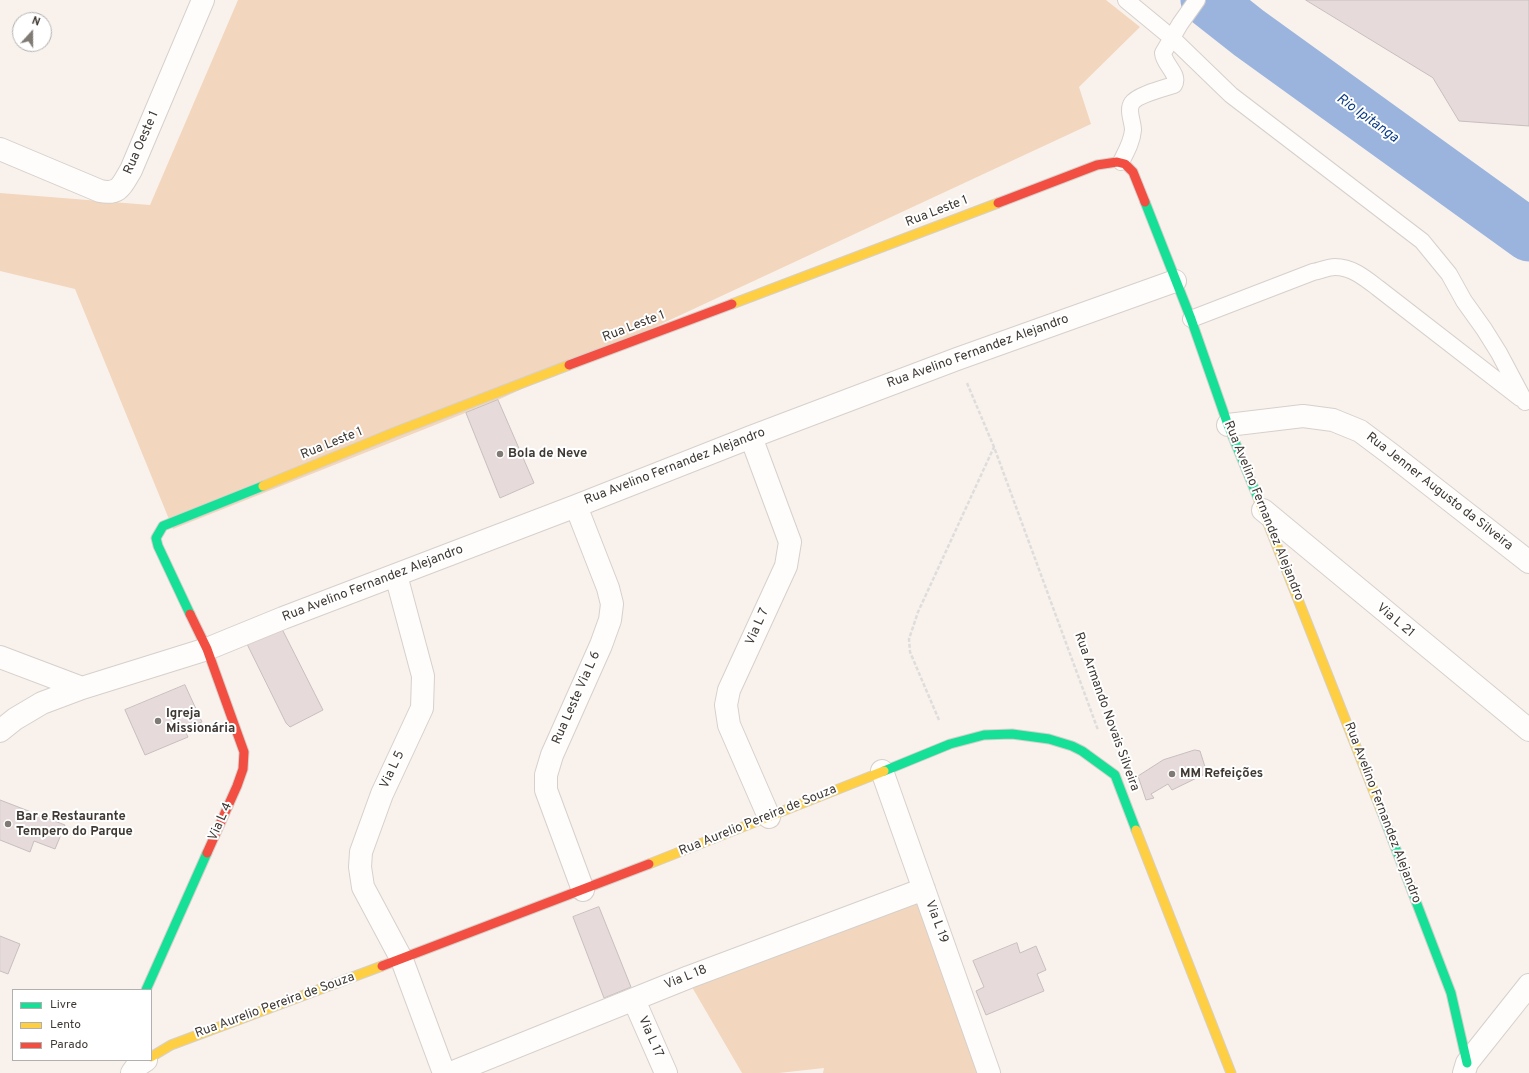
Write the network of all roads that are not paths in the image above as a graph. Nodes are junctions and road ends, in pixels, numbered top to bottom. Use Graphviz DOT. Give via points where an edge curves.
graph roads {
  1 [pos="203,0"];
  2 [pos="1126,0"];
  3 [pos="1197,0"];
  4 [pos="1176,31"];
  5 [pos="0,150"];
  6 [pos="1121,162"];
  7 [pos="1175,281"];
  8 [pos="1191,319"];
  9 [pos="1527,404"];
  10 [pos="1228,425"];
  11 [pos="751,437"];
  12 [pos="576,506"];
  13 [pos="1263,510"];
  14 [pos="1529,562"];
  15 [pos="396,575"];
  16 [pos="207,649"];
  17 [pos="0,657"];
  18 [pos="82,688"];
  19 [pos="1529,730"];
  20 [pos="0,731"];
  21 [pos="882,772"];
  22 [pos="1115,775"];
  23 [pos="769,817"];
  24 [pos="924,889"];
  25 [pos="583,890"];
  26 [pos="402,960"];
  27 [pos="1529,985"];
  28 [pos="146,989"];
  29 [pos="634,1000"];
  30 [pos="152,1056"];
  31 [pos="1465,1068"];
  32 [pos="444,1073"];
  33 [pos="451,1073"];
  34 [pos="666,1073"];
  35 [pos="989,1073"];
  36 [pos="1231,1073"];
  1 -- 5 [label="street, Rua Oeste 1" via="131,170 116,191 100,191"];
  2 -- 4 [label="lane"];
  3 -- 4 [label="lane"];
  4 -- 6 [label="lane" via="1165,48 1164,58 1176,76 1176,82 1132,103 1132,136"];
  4 -- 9 [label="lane" via="1231,95 1422,241 1449,274 1499,353"];
  6 -- 7 [label="street" via="1128,165 1133,172"];
  6 -- 16 [label="street, Rua Leste 1" via="1097,166 458,408 162,526 156,538 158,546"];
  7 -- 8 [label="street, Rua Avelino Fernandez Alejandro"];
  7 -- 11 [label="street, Rua Avelino Fernandez Alejandro" via="957,359"];
  8 -- 9 [label="lane" via="1313,272 1334,267 1346,269 1361,275"];
  8 -- 10 [label="street, Rua Avelino Fernandez Alejandro"];
  10 -- 13 [label="street, Rua Avelino Fernandez Alejandro"];
  10 -- 14 [label="street, Rua Jenner Augusto da Silveira" via="1303,416 1333,420 1360,431"];
  11 -- 12 [label="street, Rua Avelino Fernandez Alejandro"];
  11 -- 23 [label="street, Via L 7" via="790,542 786,566 729,690 726,706 729,726"];
  12 -- 15 [label="street, Rua Avelino Fernandez Alejandro"];
  12 -- 25 [label="street, Rua Leste Via L 6" via="612,604 610,620 552,755 546,775 546,790"];
  13 -- 19 [label="street, Via L 21"];
  13 -- 31 [label="street, Rua Avelino Fernandez Alejandro" via="1448,985"];
  15 -- 16 [label="street, Rua Avelino Fernandez Alejandro"];
  15 -- 26 [label="street, Via L 5" via="423,676 422,708 367,832 360,867 363,887"];
  16 -- 18 [label="street, Rua Avelino Fernandez Alejandro"];
  16 -- 28 [label="street, Via L 4" via="244,752 243,769"];
  17 -- 18 [label="street"];
  18 -- 20 [label="street, Rua Avelino Fernandez Alejandro" via="42,703"];
  21 -- 22 [label="street, Rua Aurelio Pereira de Souza" via="950,744 988,734 1014,734 1061,742 1082,751"];
  21 -- 23 [label="street, Rua Aurelio Pereira de Souza"];
  21 -- 24 [label="street, Via L 19"];
  22 -- 36 [label="street, Rua Armando Novais Silveira"];
  23 -- 25 [label="street, Rua Aurelio Pereira de Souza"];
  24 -- 29 [label="street, Via L 18"];
  24 -- 35 [label="street, Via L 19"];
  25 -- 26 [label="street, Rua Aurelio Pereira de Souza"];
  26 -- 30 [label="street, Rua Aurelio Pereira de Souza" via="171,1045"];
  26 -- 32 [label="street"];
  27 -- 31 [label="street, Rua Avelino Fernandez Alejandro"];
  29 -- 33 [label="street, Via L 18"];
  29 -- 34 [label="street, Via L 17"];
}
